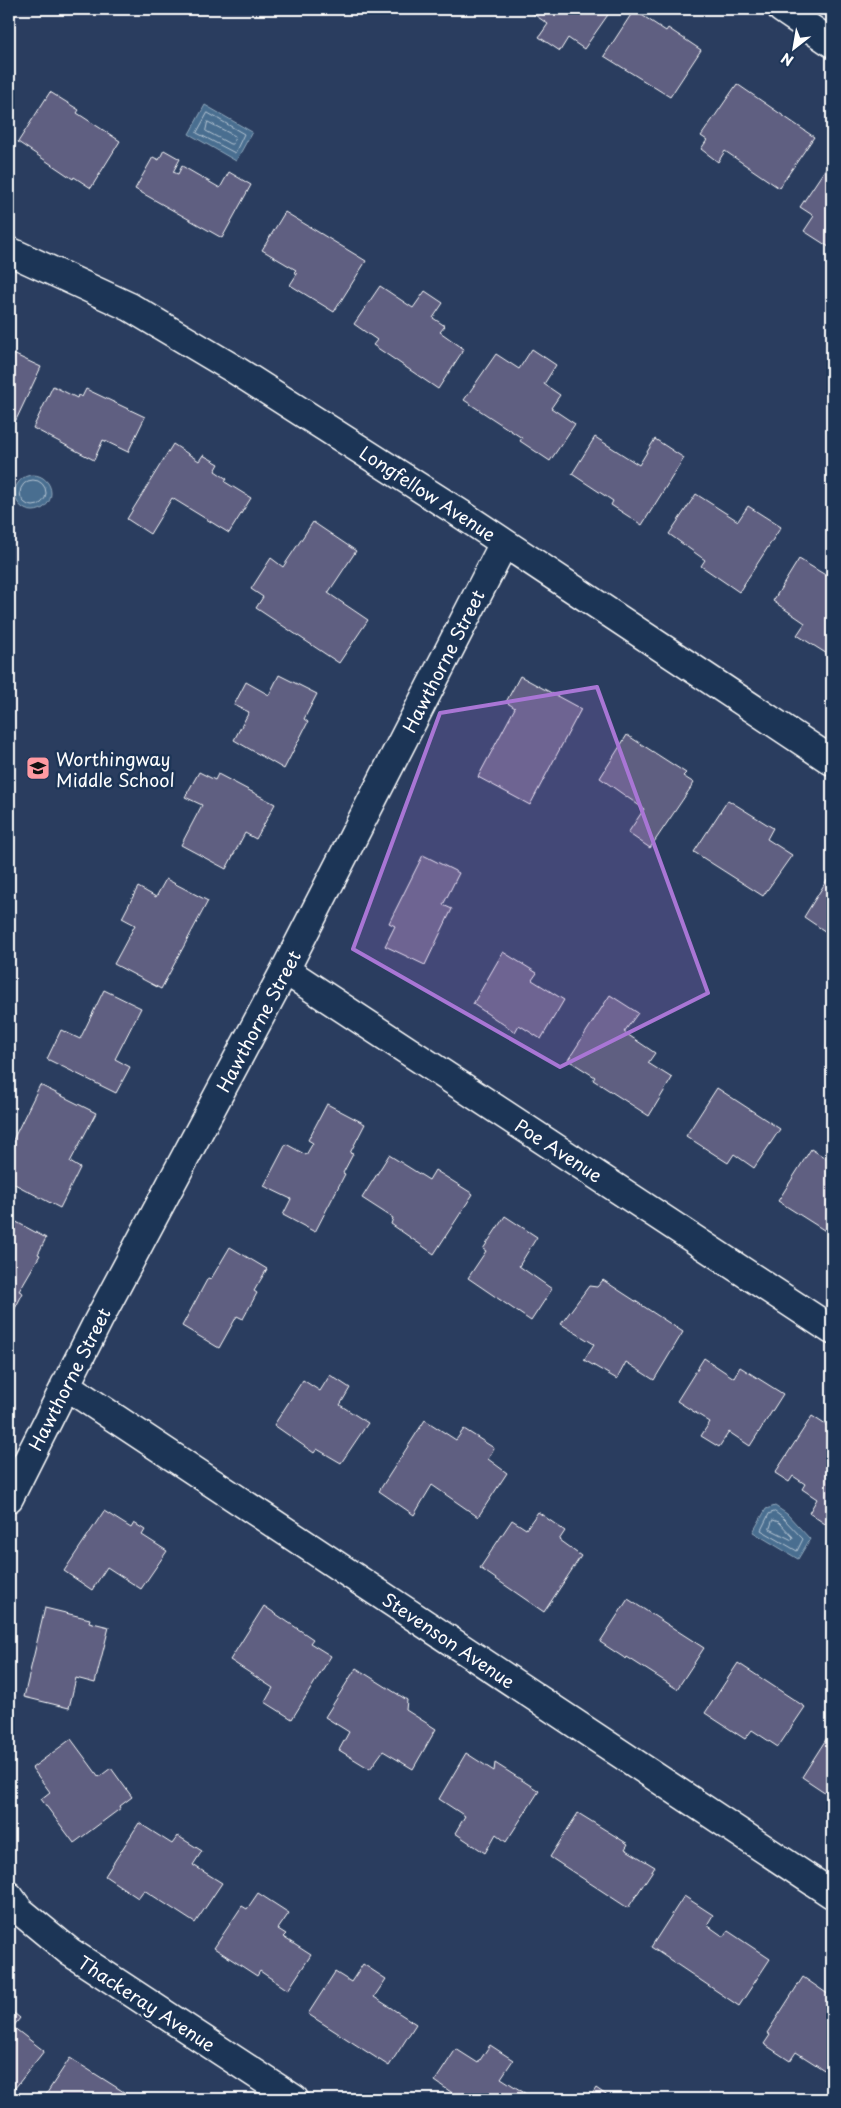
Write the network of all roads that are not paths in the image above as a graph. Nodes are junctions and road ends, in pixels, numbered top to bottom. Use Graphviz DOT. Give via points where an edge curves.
graph roads {
  1 [pos="782,9"];
  2 [pos="832,43"];
  3 [pos="9,251"];
  4 [pos="504,543"];
  5 [pos="832,761"];
  6 [pos="285,970"];
  7 [pos="832,1330"];
  8 [pos="65,1386"];
  9 [pos="9,1498"];
  10 [pos="832,1894"];
  11 [pos="9,1896"];
  12 [pos="294,2099"];
  1 -- 2 [label="street"];
  3 -- 4 [label="street, Longfellow Avenue" via="130,307 322,424"];
  4 -- 5 [label="street, Longfellow Avenue"];
  4 -- 6 [label="street, Hawthorne Street"];
  6 -- 7 [label="street, Poe Avenue"];
  6 -- 8 [label="street, Hawthorne Street"];
  8 -- 9 [label="street, Hawthorne Street"];
  8 -- 10 [label="street, Stevenson Avenue"];
  11 -- 12 [label="street, Thackeray Avenue" via="19,1910 70,1952"];
}
